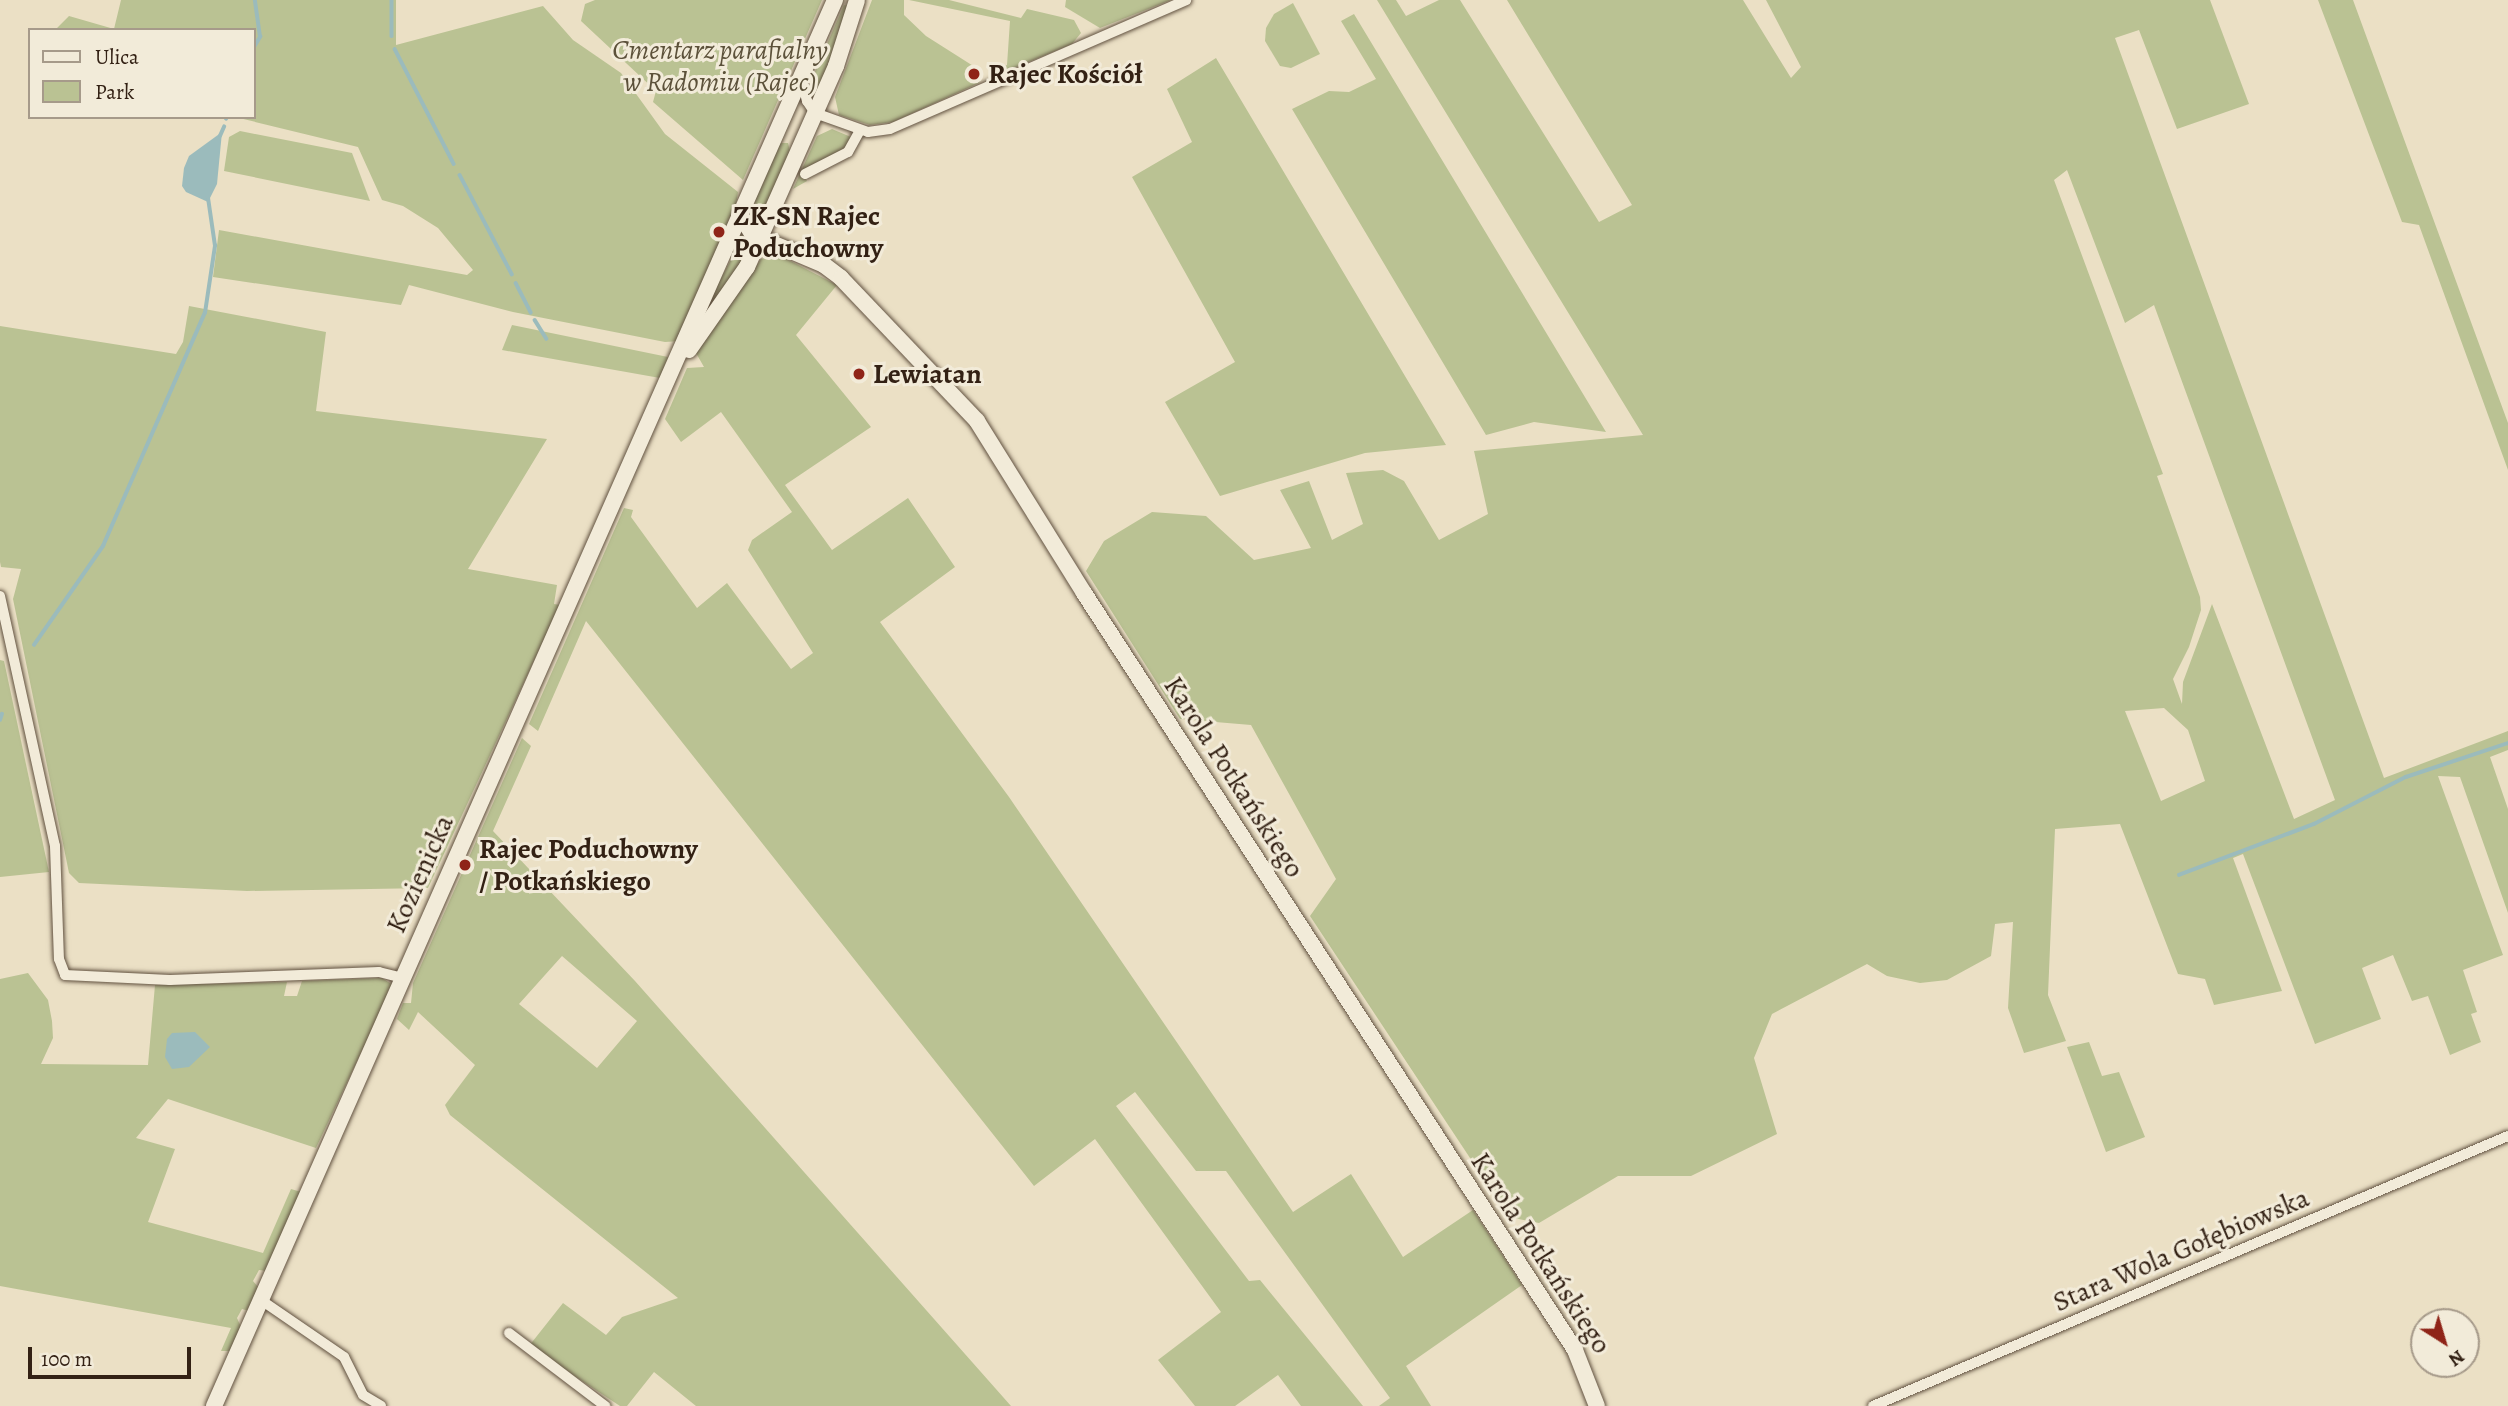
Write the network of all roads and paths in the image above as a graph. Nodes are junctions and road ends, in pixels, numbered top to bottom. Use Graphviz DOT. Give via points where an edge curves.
graph roads {
  1 [pos="835,0"];
  2 [pos="857,0"];
  3 [pos="1186,0"];
  4 [pos="801,77"];
  5 [pos="823,110"];
  6 [pos="860,130"];
  7 [pos="774,139"];
  8 [pos="799,149"];
  9 [pos="805,174"];
  10 [pos="769,218"];
  11 [pos="749,227"];
  12 [pos="786,249"];
  13 [pos="676,365"];
  14 [pos="0,596"];
  15 [pos="403,978"];
  16 [pos="2508,1136"];
  17 [pos="261,1300"];
  18 [pos="509,1333"];
  19 [pos="214,1406"];
  20 [pos="381,1406"];
  21 [pos="605,1406"];
  22 [pos="1597,1406"];
  23 [pos="1873,1406"];
  1 -- 4 [label="main road, Kozienicka"];
  2 -- 5 [label="main road"];
  3 -- 6 [label="street" via="901,125"];
  4 -- 5 [label="street" via="807,102"];
  4 -- 7 [label="main road, Kozienicka"];
  5 -- 6 [label="street"];
  5 -- 8 [label="main road"];
  6 -- 9 [label="street" via="848,152"];
  7 -- 8 [label="main road" via="788,134"];
  7 -- 11 [label="main road, Kozienicka"];
  8 -- 10 [label="main road"];
  10 -- 11 [label="main road"];
  10 -- 12 [label="main road" via="773,234"];
  11 -- 12 [label="main road, Karola Potkańskiego"];
  11 -- 13 [label="main road, Kozienicka"];
  11 -- 13 [label="main road, Kozienicka" via="740,280"];
  12 -- 22 [label="main road, Karola Potkańskiego" via="841,278 977,421 1575,1350 1590,1377"];
  13 -- 15 [label="main road, Kozienicka"];
  14 -- 15 [label="street" via="55,846 59,960 65,975 170,981 379,972"];
  15 -- 17 [label="main road, Kozienicka"];
  16 -- 23 [label="street, Stara Wola Gołębiowska"];
  17 -- 19 [label="main road, Kozienicka"];
  17 -- 20 [label="street" via="344,1357 363,1395"];
  18 -- 21 [label="street"];
}
